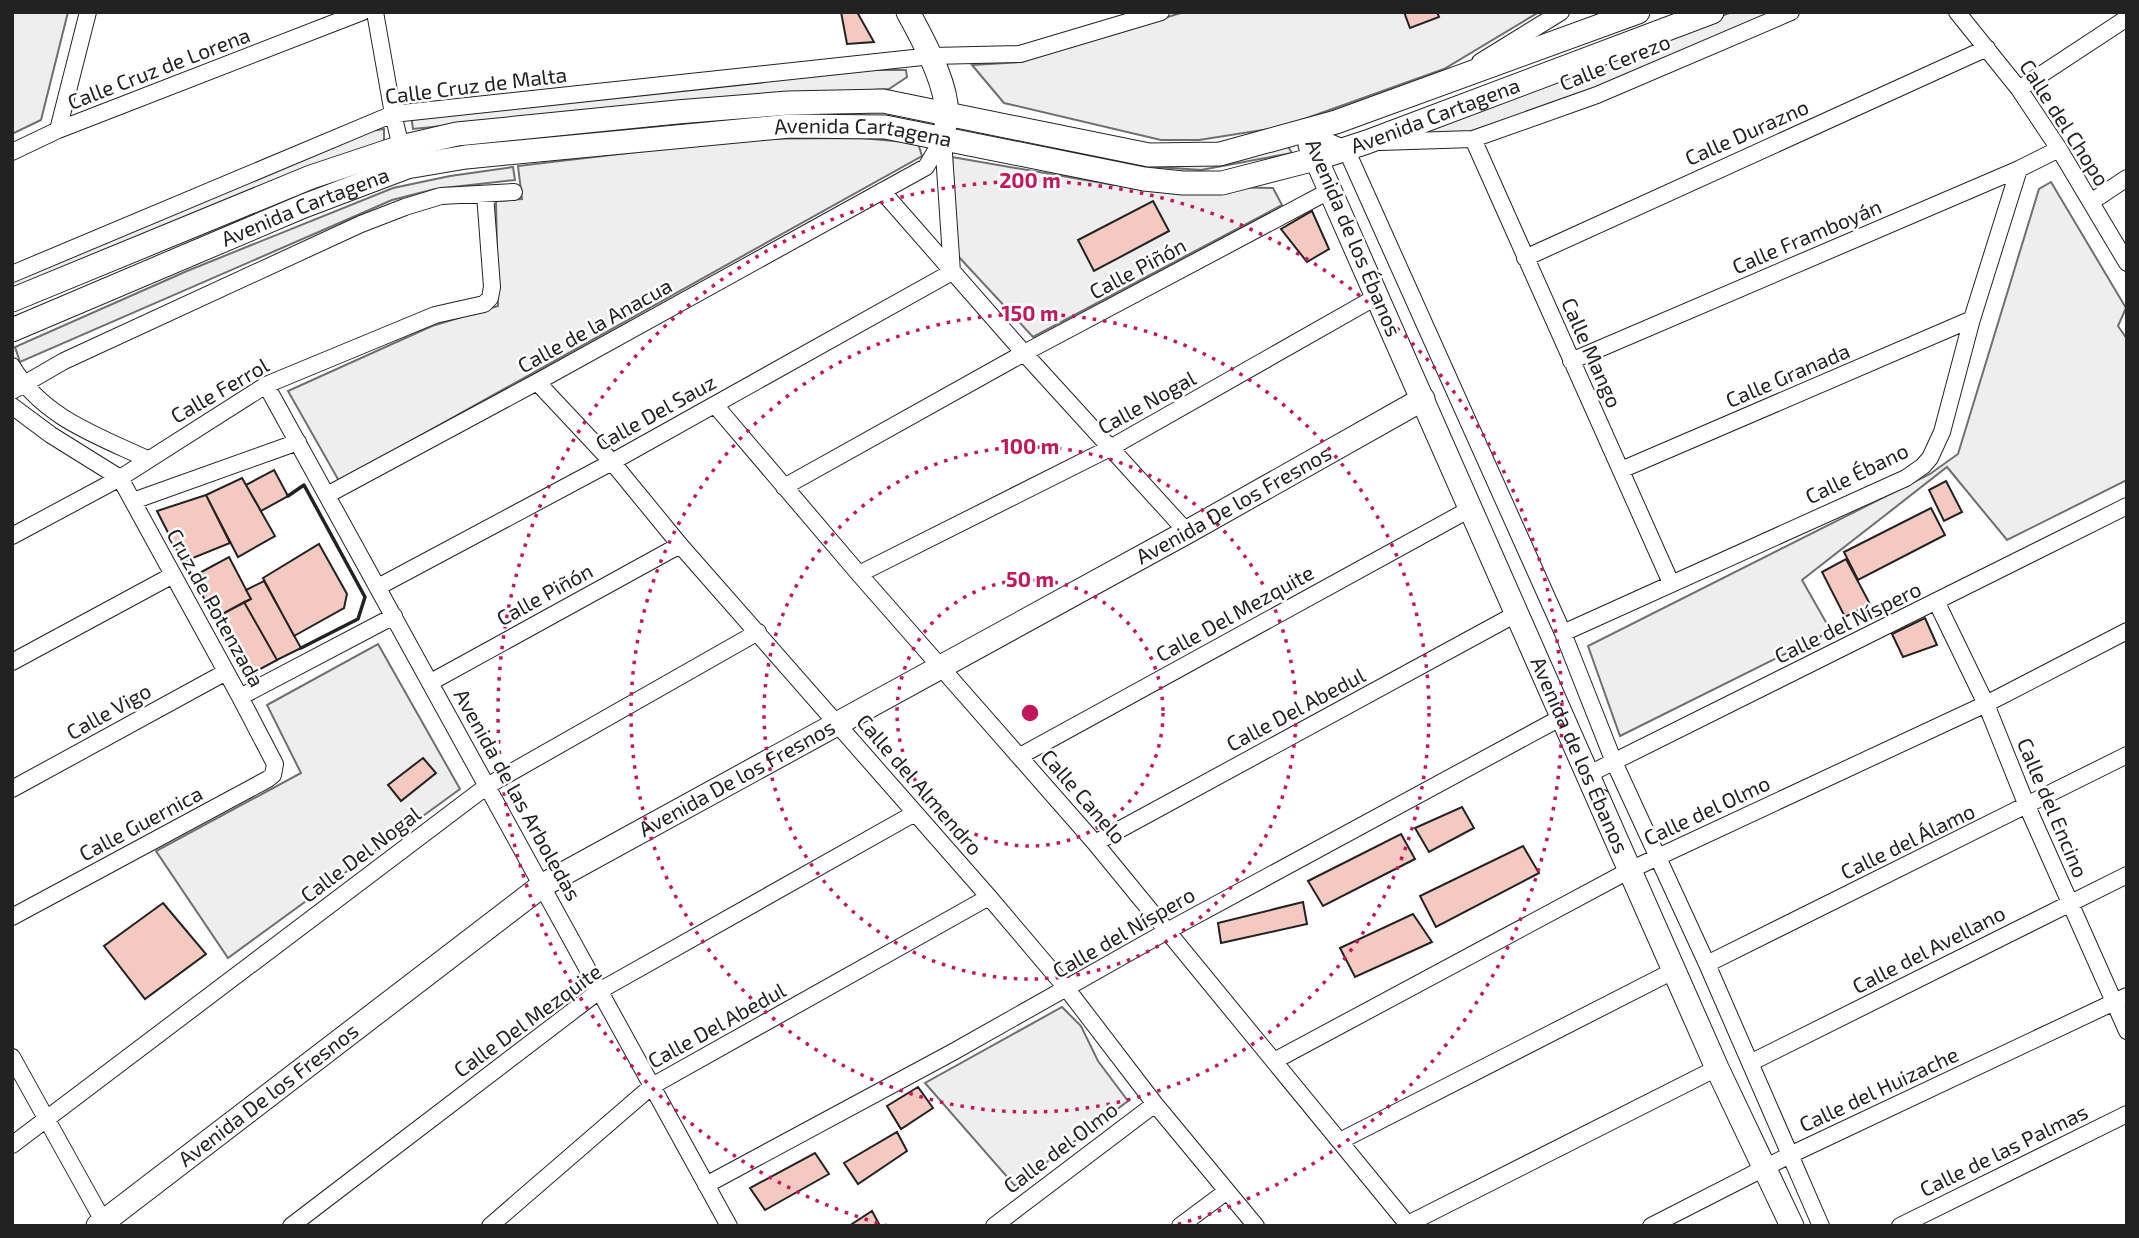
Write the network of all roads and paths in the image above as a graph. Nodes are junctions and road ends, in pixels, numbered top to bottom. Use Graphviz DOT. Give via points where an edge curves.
graph roads {
  1 [pos="88,12"];
  2 [pos="362,12"];
  3 [pos="375,12"];
  4 [pos="908,12"];
  5 [pos="1161,12"];
  6 [pos="1562,12"];
  7 [pos="1639,12"];
  8 [pos="1712,12"];
  9 [pos="1791,12"];
  10 [pos="1957,12"];
  11 [pos="2127,18"];
  12 [pos="1987,48"];
  13 [pos="932,56"];
  14 [pos="1447,82"];
  15 [pos="2020,89"];
  16 [pos="948,112"];
  17 [pos="393,114"];
  18 [pos="58,130"];
  19 [pos="1306,132"];
  20 [pos="943,139"];
  21 [pos="1473,139"];
  22 [pos="1357,146"];
  23 [pos="2059,149"];
  24 [pos="12,152"];
  25 [pos="404,157"];
  26 [pos="1315,159"];
  27 [pos="2019,169"];
  28 [pos="2127,178"];
  29 [pos="882,191"];
  30 [pos="1329,191"];
  31 [pos="514,192"];
  32 [pos="485,194"];
  33 [pos="2091,202"];
  34 [pos="1525,258"];
  35 [pos="2127,263"];
  36 [pos="952,272"];
  37 [pos="12,274"];
  38 [pos="1376,297"];
  39 [pos="12,300"];
  40 [pos="1972,319"];
  41 [pos="12,330"];
  42 [pos="1024,353"];
  43 [pos="1571,361"];
  44 [pos="12,366"];
  45 [pos="537,382"];
  46 [pos="266,385"];
  47 [pos="17,388"];
  48 [pos="1423,399"];
  49 [pos="715,405"];
  50 [pos="12,406"];
  51 [pos="298,442"];
  52 [pos="1110,448"];
  53 [pos="147,459"];
  54 [pos="612,462"];
  55 [pos="1621,471"];
  56 [pos="120,478"];
  57 [pos="784,487"];
  58 [pos="327,495"];
  59 [pos="133,500"];
  60 [pos="2127,506"];
  61 [pos="1470,509"];
  62 [pos="1187,532"];
  63 [pos="12,536"];
  64 [pos="680,545"];
  65 [pos="859,574"];
  66 [pos="173,575"];
  67 [pos="1671,583"];
  68 [pos="378,587"];
  69 [pos="1937,603"];
  70 [pos="1516,614"];
  71 [pos="394,616"];
  72 [pos="2127,631"];
  73 [pos="758,632"];
  74 [pos="1563,633"];
  75 [pos="12,662"];
  76 [pos="940,666"];
  77 [pos="226,672"];
  78 [pos="430,682"];
  79 [pos="240,697"];
  80 [pos="1986,704"];
  81 [pos="1562,717"];
  82 [pos="837,724"];
  83 [pos="2127,755"];
  84 [pos="1020,756"];
  85 [pos="273,757"];
  86 [pos="1614,762"];
  87 [pos="1587,775"];
  88 [pos="487,786"];
  89 [pos="12,789"];
  90 [pos="2027,806"];
  91 [pos="915,813"];
  92 [pos="1096,843"];
  93 [pos="1657,857"];
  94 [pos="1630,870"];
  95 [pos="2127,875"];
  96 [pos="543,885"];
  97 [pos="989,897"];
  98 [pos="2070,903"];
  99 [pos="12,917"];
  100 [pos="1169,930"];
  101 [pos="1707,964"];
  102 [pos="1675,970"];
  103 [pos="1067,989"];
  104 [pos="599,991"];
  105 [pos="2120,1000"];
  106 [pos="2127,1031"];
  107 [pos="12,1057"];
  108 [pos="1274,1061"];
  109 [pos="1750,1063"];
  110 [pos="1717,1068"];
  111 [pos="652,1086"];
  112 [pos="1154,1104"];
  113 [pos="2127,1114"];
  114 [pos="48,1120"];
  115 [pos="1340,1141"];
  116 [pos="12,1145"];
  117 [pos="1790,1155"];
  118 [pos="1765,1168"];
  119 [pos="706,1185"];
  120 [pos="1227,1191"];
  121 [pos="103,1224"];
  122 [pos="1409,1225"];
  123 [pos="291,1226"];
  124 [pos="490,1226"];
  125 [pos="729,1226"];
  126 [pos="994,1226"];
  127 [pos="1180,1226"];
  128 [pos="1256,1226"];
  129 [pos="1651,1226"];
  130 [pos="1792,1226"];
  131 [pos="1821,1226"];
  132 [pos="1900,1226"];
  1 -- 18 [label="street"];
  2 -- 18 [label="street, Calle Cruz de Lorena"];
  3 -- 17 [label="street"];
  4 -- 13 [label="street"];
  5 -- 13 [label="street, Calle Cruz de Malta" via="1020,54"];
  6 -- 14 [label="street"];
  7 -- 14 [label="street, Avenida Cartagena"];
  8 -- 22 [label="street, Avenida Cartagena"];
  9 -- 21 [label="street, Calle Cerezo" via="1597,95"];
  10 -- 12 [label="street, Calle del Chopo"];
  11 -- 15 [label="street"];
  12 -- 15 [label="street, Calle del Chopo"];
  12 -- 34 [label="street, Calle Durazno"];
  13 -- 16 [label="street"];
  13 -- 17 [label="street, Calle Cruz de Malta"];
  14 -- 19 [label="street, Avenida Cartagena"];
  15 -- 23 [label="street, Calle del Chopo"];
  16 -- 19 [label="street, Avenida Cartagena" via="1149,155 1220,154"];
  16 -- 20 [label="street"];
  16 -- 25 [label="street, Avenida Cartagena" via="883,101 677,112 457,134"];
  17 -- 25 [label="street"];
  17 -- 37 [label="street, Calle Cruz de Malta"];
  18 -- 24 [label="street, Calle Cruz de Lorena"];
  19 -- 22 [label="street, Avenida de los Ébanos"];
  19 -- 26 [label="street, Avenida de los Ébanos"];
  20 -- 25 [label="street, Avenida Cartagena" via="885,127 790,126 466,157"];
  20 -- 26 [label="street, Avenida Cartagena" via="1183,183 1222,183"];
  20 -- 29 [label="street, Calle de la Anacua" via="926,166"];
  20 -- 36 [label="street"];
  21 -- 22 [label="street, Calle Cerezo"];
  21 -- 34 [label="street, Calle Mango"];
  22 -- 26 [label="street, Avenida Cartagena"];
  22 -- 74 [label="street, Avenida de los Ébanos"];
  23 -- 27 [label="street, Calle Framboyán"];
  23 -- 33 [label="street, Calle del Chopo"];
  25 -- 39 [label="street, Avenida Cartagena" via="311,177"];
  25 -- 41 [label="street, Avenida Cartagena" via="304,206"];
  26 -- 30 [label="street, Avenida de los Ébanos"];
  27 -- 40 [label="street, Calle Ébano"];
  27 -- 43 [label="street, Calle Framboyán"];
  28 -- 33 [label="street"];
  29 -- 36 [label="street"];
  29 -- 45 [label="street, Calle de la Anacua"];
  30 -- 38 [label="street, Avenida de los Ébanos"];
  30 -- 42 [label="street, Calle Piñón"];
  31 -- 32 [label="street"];
  32 -- 46 [label="street, Calle Ferrol" via="492,288 484,304 435,315"];
  32 -- 47 [label="street" via="441,197 361,224 64,361"];
  33 -- 35 [label="street, Calle del Chopo"];
  34 -- 43 [label="street, Calle Mango"];
  36 -- 42 [label="street"];
  36 -- 49 [label="street, Calle Del Sauz"];
  38 -- 48 [label="street, Avenida de los Ébanos"];
  38 -- 52 [label="street, Calle Nogal"];
  40 -- 55 [label="street, Calle Granada"];
  40 -- 67 [label="street, Calle Ébano" via="1942,432 1923,466 1906,478"];
  42 -- 52 [label="street"];
  42 -- 57 [label="street, Calle Piñón"];
  43 -- 55 [label="street, Calle Mango"];
  44 -- 47 [label="street"];
  45 -- 54 [label="street, Calle del Almendro"];
  45 -- 58 [label="street, Calle de la Anacua"];
  46 -- 51 [label="street, Avenida de las Arboledas"];
  46 -- 53 [label="street, Calle Ferrol"];
  47 -- 53 [label="street" via="77,426"];
  48 -- 61 [label="street, Avenida de los Ébanos"];
  48 -- 62 [label="street, Avenida De los Fresnos"];
  49 -- 54 [label="street, Calle Del Sauz"];
  49 -- 57 [label="street, Calle Canelo"];
  50 -- 56 [label="street"];
  51 -- 58 [label="street, Avenida de las Arboledas"];
  51 -- 59 [label="street"];
  52 -- 62 [label="street"];
  52 -- 65 [label="street, Calle Nogal"];
  53 -- 56 [label="street, Calle Ferrol"];
  54 -- 64 [label="street, Calle del Almendro"];
  54 -- 68 [label="street, Calle Del Sauz"];
  55 -- 67 [label="street, Calle Mango"];
  56 -- 59 [label="street, Cruz de Potenzada"];
  56 -- 63 [label="street, Calle Ferrol"];
  57 -- 65 [label="street, Calle Canelo"];
  58 -- 68 [label="street, Avenida de las Arboledas"];
  59 -- 66 [label="street, Cruz de Potenzada"];
  60 -- 69 [label="street, Calle del Níspero"];
  61 -- 70 [label="street, Avenida de los Ébanos"];
  61 -- 84 [label="street, Calle Del Mezquite"];
  62 -- 76 [label="street, Avenida De los Fresnos"];
  64 -- 73 [label="street, Calle del Almendro"];
  64 -- 78 [label="street, Calle Piñón"];
  65 -- 76 [label="street, Calle Canelo"];
  66 -- 75 [label="street"];
  66 -- 77 [label="street, Cruz de Potenzada"];
  67 -- 74 [label="street, Calle Ébano"];
  68 -- 71 [label="street, Avenida de las Arboledas"];
  69 -- 80 [label="street, Calle del Encino"];
  69 -- 86 [label="street, Calle del Níspero"];
  70 -- 81 [label="street, Avenida de los Ébanos"];
  70 -- 92 [label="street, Calle Del Abedul"];
  71 -- 78 [label="street, Avenida de las Arboledas"];
  71 -- 79 [label="street"];
  72 -- 80 [label="street, Calle del Olmo"];
  73 -- 82 [label="street, Calle del Almendro"];
  73 -- 88 [label="street, Calle Del Nogal"];
  74 -- 86 [label="street, Avenida de los Ébanos"];
  76 -- 82 [label="street, Avenida De los Fresnos"];
  76 -- 84 [label="street, Calle Canelo"];
  77 -- 79 [label="street, Cruz de Potenzada"];
  77 -- 89 [label="street, Calle Vigo"];
  78 -- 88 [label="street, Avenida de las Arboledas"];
  79 -- 85 [label="street, Cruz de Potenzada"];
  80 -- 90 [label="street, Calle del Encino"];
  80 -- 93 [label="street, Calle del Olmo"];
  81 -- 87 [label="street, Avenida de los Ébanos"];
  81 -- 100 [label="street, Calle del Níspero"];
  82 -- 91 [label="street, Calle del Almendro"];
  82 -- 96 [label="street, Avenida De los Fresnos"];
  83 -- 90 [label="street, Calle del Álamo"];
  84 -- 92 [label="street, Calle Canelo"];
  85 -- 99 [label="street, Calle Guernica" via="274,769 268,779"];
  86 -- 87 [label="street, Calle del Níspero"];
  86 -- 93 [label="street, Avenida de los Ébanos"];
  87 -- 94 [label="street, Avenida de los Ébanos"];
  88 -- 96 [label="street, Avenida de las Arboledas"];
  88 -- 114 [label="street, Calle Del Nogal"];
  90 -- 98 [label="street, Calle del Encino"];
  90 -- 101 [label="street, Calle del Álamo"];
  91 -- 97 [label="street, Calle del Almendro"];
  91 -- 104 [label="street, Calle Del Mezquite"];
  92 -- 100 [label="street, Calle Canelo"];
  93 -- 94 [label="street, Calle del Olmo"];
  93 -- 101 [label="street, Avenida de los Ébanos"];
  94 -- 102 [label="street, Avenida de los Ébanos"];
  94 -- 108 [label="street, Calle del Olmo"];
  95 -- 98 [label="street, Calle del Avellano"];
  96 -- 104 [label="street, Avenida de las Arboledas"];
  96 -- 121 [label="street, Avenida De los Fresnos"];
  97 -- 103 [label="street, Calle del Almendro"];
  97 -- 111 [label="street, Calle Del Abedul"];
  98 -- 105 [label="street, Calle del Encino"];
  98 -- 109 [label="street, Calle del Avellano"];
  100 -- 103 [label="street, Calle del Níspero"];
  100 -- 108 [label="street, Calle Canelo"];
  101 -- 109 [label="street, Avenida de los Ébanos"];
  102 -- 110 [label="street, Avenida de los Ébanos"];
  102 -- 115 [label="street"];
  103 -- 112 [label="street, Calle del Almendro"];
  103 -- 119 [label="street, Calle del Níspero"];
  104 -- 111 [label="street, Avenida de las Arboledas"];
  104 -- 123 [label="street, Calle Del Mezquite"];
  105 -- 106 [label="street, Calle del Encino"];
  105 -- 117 [label="street, Calle del Huizache"];
  107 -- 114 [label="street"];
  108 -- 115 [label="street, Calle Canelo"];
  109 -- 117 [label="street, Avenida de los Ébanos"];
  110 -- 118 [label="street, Avenida de los Ébanos"];
  110 -- 122 [label="street"];
  111 -- 119 [label="street, Avenida de las Arboledas"];
  111 -- 124 [label="street, Calle Del Abedul"];
  112 -- 120 [label="street, Calle del Almendro"];
  112 -- 126 [label="street, Calle del Olmo"];
  113 -- 132 [label="street, Calle de las Palmas"];
  114 -- 116 [label="street, Calle Del Nogal"];
  114 -- 121 [label="street"];
  115 -- 122 [label="street, Calle Canelo"];
  117 -- 118 [label="street, Calle del Huizache"];
  117 -- 131 [label="street, Avenida de los Ébanos"];
  118 -- 129 [label="street, Calle del Huizache"];
  118 -- 130 [label="street, Avenida de los Ébanos"];
  119 -- 125 [label="street, Avenida de las Arboledas"];
  120 -- 127 [label="street"];
  120 -- 128 [label="street, Calle del Almendro"];
}
